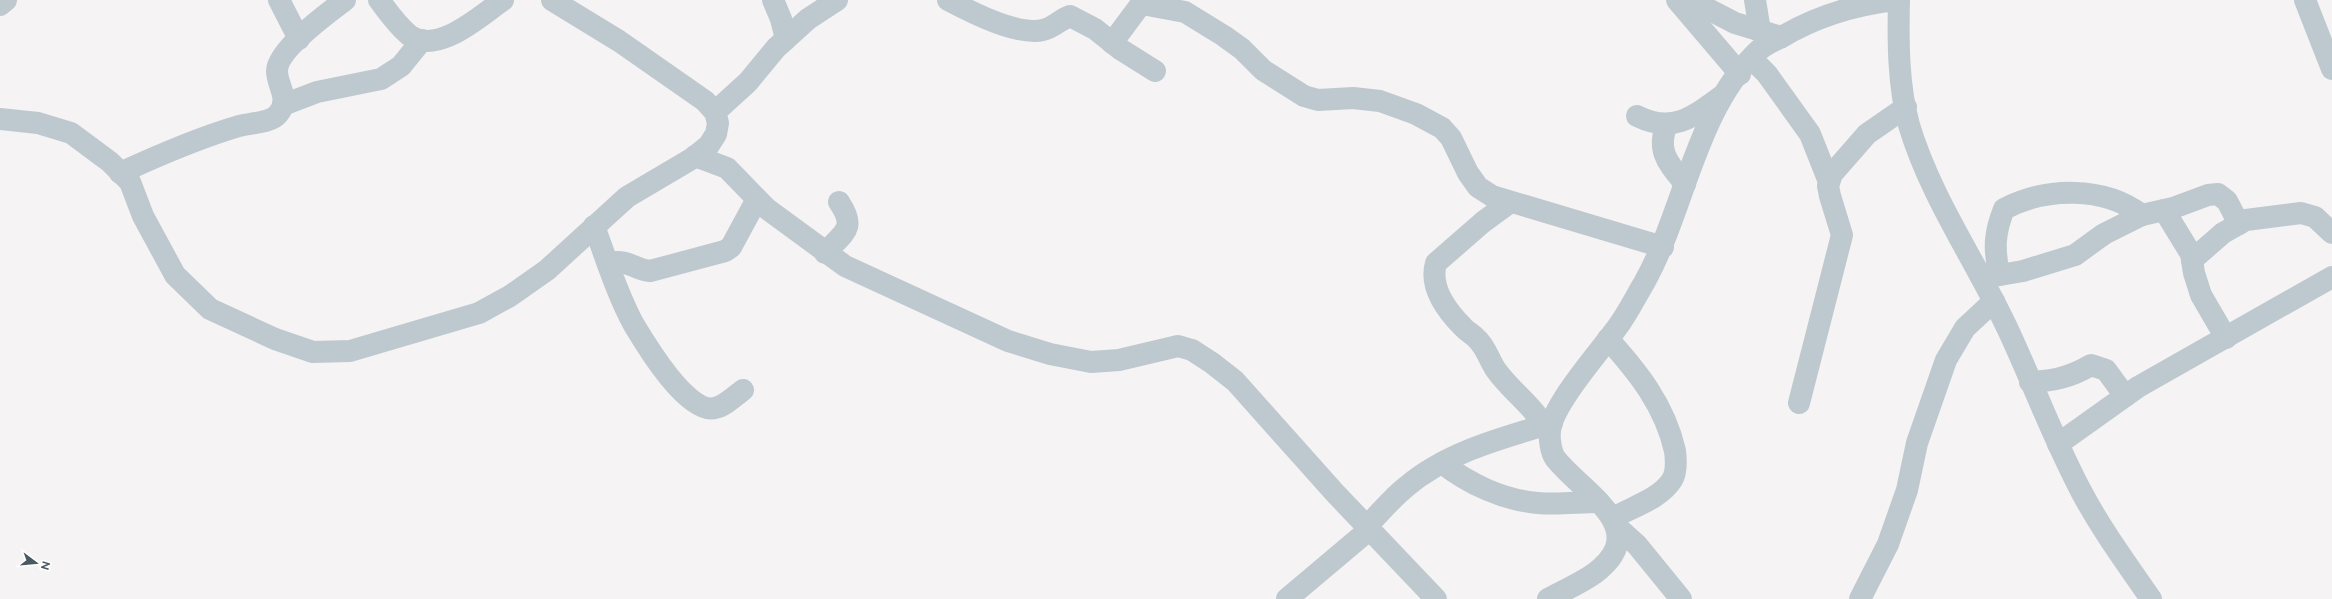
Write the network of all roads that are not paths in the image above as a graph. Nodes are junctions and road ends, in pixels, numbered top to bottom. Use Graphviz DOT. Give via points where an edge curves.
graph roads {
  1 [pos="6,0"];
  2 [pos="279,0"];
  3 [pos="345,0"];
  4 [pos="378,0"];
  5 [pos="503,0"];
  6 [pos="552,0"];
  7 [pos="772,0"];
  8 [pos="782,0"];
  9 [pos="837,0"];
  10 [pos="948,0"];
  11 [pos="1755,0"];
  12 [pos="1895,0"];
  13 [pos="1899,0"];
  14 [pos="2306,0"];
  15 [pos="1143,2"];
  16 [pos="1680,3"];
  17 [pos="0,5"];
  18 [pos="981,8"];
  19 [pos="808,19"];
  20 [pos="1760,31"];
  21 [pos="1781,37"];
  22 [pos="299,39"];
  23 [pos="786,39"];
  24 [pos="422,40"];
  25 [pos="1112,43"];
  26 [pos="1746,66"];
  27 [pos="2332,69"];
  28 [pos="1155,70"];
  29 [pos="1727,93"];
  30 [pos="283,105"];
  31 [pos="1906,107"];
  32 [pos="715,112"];
  33 [pos="1637,116"];
  34 [pos="0,119"];
  35 [pos="1667,124"];
  36 [pos="695,156"];
  37 [pos="120,173"];
  38 [pos="1829,182"];
  39 [pos="1685,184"];
  40 [pos="757,199"];
  41 [pos="839,202"];
  42 [pos="1509,203"];
  43 [pos="2164,210"];
  44 [pos="2142,215"];
  45 [pos="2239,224"];
  46 [pos="594,226"];
  47 [pos="2332,233"];
  48 [pos="1663,247"];
  49 [pos="825,253"];
  50 [pos="2192,260"];
  51 [pos="608,264"];
  52 [pos="1990,276"];
  53 [pos="2332,277"];
  54 [pos="1994,301"];
  55 [pos="2226,338"];
  56 [pos="1608,339"];
  57 [pos="2030,382"];
  58 [pos="743,390"];
  59 [pos="2125,396"];
  60 [pos="1799,403"];
  61 [pos="1548,424"];
  62 [pos="2058,444"];
  63 [pos="1442,464"];
  64 [pos="1610,516"];
  65 [pos="1369,528"];
  66 [pos="1580,590"];
  67 [pos="1287,599"];
  68 [pos="1436,599"];
  69 [pos="1548,599"];
  70 [pos="1681,599"];
  71 [pos="1860,599"];
  72 [pos="2151,599"];
  1 -- 17 [label="street"];
  2 -- 22 [label="street"];
  3 -- 22 [label="street"];
  4 -- 24 [label="street" via="410,35"];
  5 -- 24 [label="street" via="446,38"];
  6 -- 32 [label="street" via="690,90"];
  7 -- 23 [label="street" via="781,19"];
  8 -- 19 [label="street"];
  9 -- 19 [label="street"];
  10 -- 18 [label="street"];
  11 -- 20 [label="street"];
  12 -- 21 [label="street" via="1851,7 1828,14"];
  13 -- 31 [label="street" via="1901,72"];
  14 -- 27 [label="street"];
  15 -- 25 [label="street"];
  15 -- 42 [label="street" via="1185,12 1224,36 1242,49 1263,70 1304,96 1318,100 1353,98 1380,102 1416,114 1442,128 1451,138 1468,173 1478,187"];
  16 -- 20 [label="street" via="1706,8 1735,23"];
  16 -- 26 [label="street"];
  18 -- 25 [label="street" via="1013,27 1037,31 1045,30 1070,16 1095,29"];
  19 -- 23 [label="street"];
  20 -- 21 [label="street"];
  21 -- 26 [label="street" via="1760,49"];
  22 -- 30 [label="street" via="284,54 277,70"];
  23 -- 32 [label="street" via="748,82"];
  24 -- 30 [label="street" via="401,66 381,79 318,92"];
  25 -- 28 [label="street"];
  26 -- 29 [label="street"];
  26 -- 38 [label="street" via="1768,74 1810,134"];
  29 -- 35 [label="street" via="1687,120"];
  29 -- 39 [label="street" via="1713,114"];
  30 -- 37 [label="street" via="277,116 270,120 224,130"];
  31 -- 38 [label="street" via="1867,134 1836,169"];
  31 -- 52 [label="street" via="1909,124 1925,170"];
  32 -- 36 [label="street" via="718,123 716,134 709,145"];
  33 -- 35 [label="street" via="1655,123"];
  34 -- 37 [label="street" via="38,123 71,133 110,162"];
  35 -- 39 [label="street" via="1661,145 1668,163"];
  36 -- 40 [label="street" via="727,168"];
  36 -- 46 [label="street" via="627,197"];
  37 -- 46 [label="street" via="130,182 149,228 175,275 210,309 275,339 313,352 350,351 480,313 547,270"];
  38 -- 60 [label="street" via="1832,209 1842,235"];
  39 -- 48 [label="street"];
  40 -- 49 [label="street"];
  40 -- 51 [label="street" via="731,247 724,251 650,271 625,262"];
  41 -- 49 [label="street" via="849,223 842,235"];
  42 -- 48 [label="street"];
  42 -- 61 [label="street" via="1436,263 1433,272 1436,287 1445,306 1464,329 1477,338 1496,370"];
  43 -- 44 [label="street"];
  43 -- 45 [label="street" via="2218,194 2227,201"];
  43 -- 50 [label="street"];
  44 -- 52 [label="street" via="2104,234 2075,255 2023,271"];
  44 -- 52 [label="street" via="2130,206 2096,195 2067,193 2018,202 2004,209 1996,229 1995,253"];
  45 -- 47 [label="street" via="2246,220 2301,213 2315,217"];
  45 -- 50 [label="street" via="2223,233"];
  46 -- 51 [label="street"];
  48 -- 56 [label="street" via="1618,327"];
  49 -- 65 [label="street" via="845,266 936,309 1008,341 1050,354 1091,362 1119,360 1178,346 1192,350 1234,381 1334,493"];
  50 -- 55 [label="street" via="2201,295"];
  51 -- 58 [label="street" via="634,324 666,372 693,403 715,408"];
  52 -- 54 [label="street"];
  53 -- 55 [label="street"];
  54 -- 57 [label="street"];
  54 -- 71 [label="street" via="1965,328 1946,360 1916,443 1907,490 1888,544"];
  55 -- 59 [label="street"];
  56 -- 61 [label="street" via="1584,368"];
  56 -- 64 [label="street" via="1628,360 1666,418 1677,461 1673,479 1662,492"];
  57 -- 59 [label="street" via="2050,382 2073,375 2091,365 2106,370"];
  57 -- 62 [label="street"];
  59 -- 62 [label="street"];
  61 -- 63 [label="street" via="1477,446 1453,456"];
  61 -- 64 [label="street" via="1554,457"];
  62 -- 72 [label="street" via="2104,530"];
  63 -- 64 [label="street" via="1455,474 1512,499"];
  63 -- 65 [label="street" via="1406,486"];
  64 -- 66 [label="street" via="1616,546 1610,558"];
  64 -- 70 [label="street"];
  65 -- 67 [label="street"];
  65 -- 68 [label="street"];
  66 -- 69 [label="street"];
}
